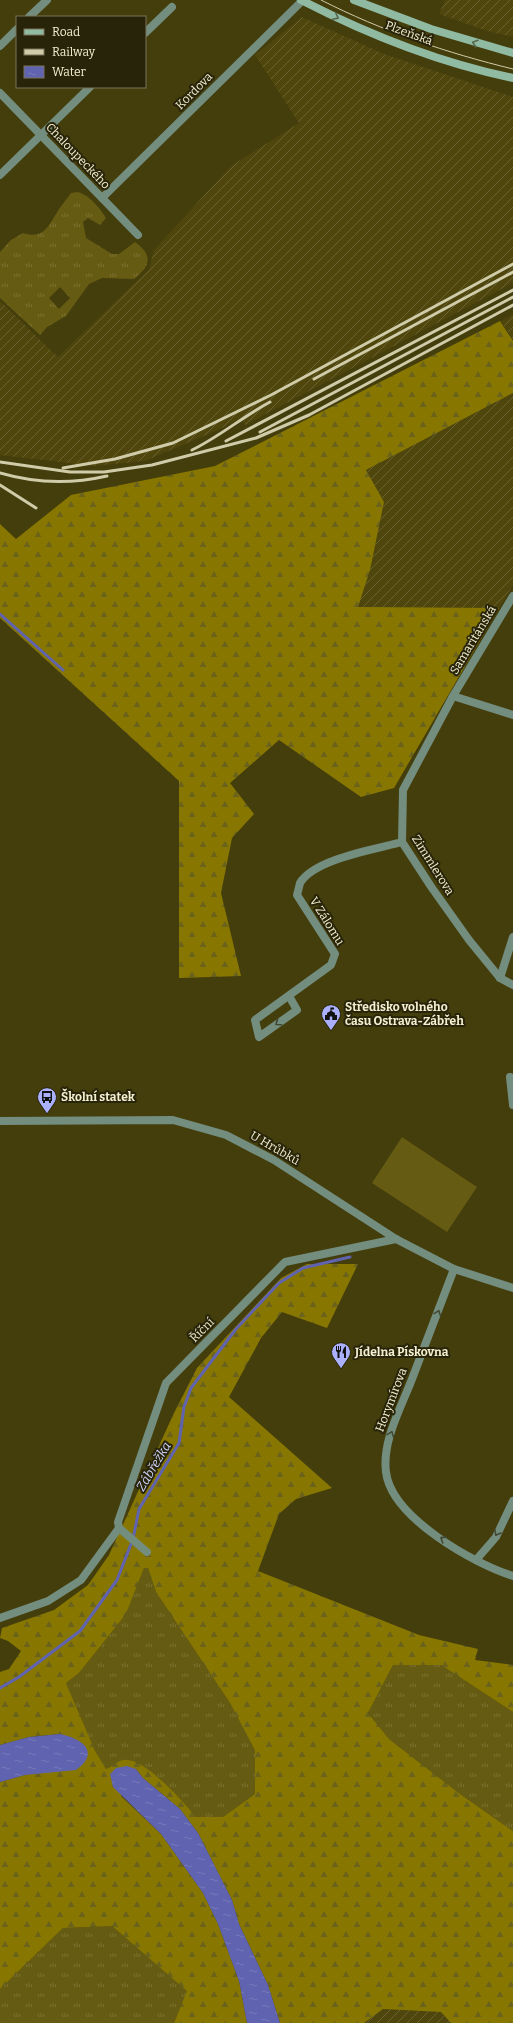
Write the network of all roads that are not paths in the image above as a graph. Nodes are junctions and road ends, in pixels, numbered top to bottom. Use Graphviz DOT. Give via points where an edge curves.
graph roads {
  1 [pos="47,0"];
  2 [pos="302,0"];
  3 [pos="354,0"];
  4 [pos="172,7"];
  5 [pos="30,16"];
  6 [pos="16,30"];
  7 [pos="146,32"];
  8 [pos="0,46"];
  9 [pos="513,53"];
  10 [pos="513,78"];
  11 [pos="89,88"];
  12 [pos="0,93"];
  13 [pos="41,135"];
  14 [pos="0,175"];
  15 [pos="102,198"];
  16 [pos="138,235"];
  17 [pos="513,596"];
  18 [pos="453,696"];
  19 [pos="513,715"];
  20 [pos="402,842"];
  21 [pos="513,937"];
  22 [pos="500,978"];
  23 [pos="513,985"];
  24 [pos="289,996"];
  25 [pos="510,1077"];
  26 [pos="513,1105"];
  27 [pos="0,1121"];
  28 [pos="396,1239"];
  29 [pos="454,1269"];
  30 [pos="513,1288"];
  31 [pos="513,1502"];
  32 [pos="121,1530"];
  33 [pos="147,1552"];
  34 [pos="476,1560"];
  35 [pos="513,1576"];
  36 [pos="0,1618"];
  1 -- 5 [label="street"];
  2 -- 10 [label="main road, Plzeňská, one-way" via="351,25 421,51"];
  2 -- 15 [label="street, Kordova"];
  9 -- 3 [label="main road, Plzeňská, one-way" via="431,29"];
  4 -- 7 [label="street"];
  6 -- 8 [label="street"];
  11 -- 13 [label="street"];
  12 -- 13 [label="street, Chaloupeckého"];
  13 -- 14 [label="street"];
  13 -- 15 [label="street, Chaloupeckého"];
  15 -- 16 [label="street, Chaloupeckého"];
  17 -- 18 [label="street, Samaritánská"];
  18 -- 19 [label="street"];
  18 -- 20 [label="street, Zimmlerova" via="403,790"];
  20 -- 22 [label="street, Zimmlerova" via="432,888"];
  20 -- 24 [label="street, V Zálomu" via="324,863 300,883 297,895 335,954 331,965"];
  21 -- 22 [label="street"];
  22 -- 23 [label="street, Zimmlerova"];
  24 -- 24 [label="street, V Zálomu, one-way" via="297,1010 259,1037 255,1020"];
  25 -- 26 [label="street"];
  27 -- 28 [label="street, U Hrůbků" via="174,1120 226,1135 274,1160"];
  28 -- 29 [label="street, U Hrůbků"];
  28 -- 32 [label="street, Říční" via="285,1262 166,1383 118,1522"];
  29 -- 30 [label="street, U Hrůbků"];
  34 -- 29 [label="street, Horymírova, one-way" via="419,1523 397,1498 390,1487 386,1472 388,1441"];
  31 -- 34 [label="street, one-way" via="496,1537"];
  32 -- 33 [label="street"];
  32 -- 36 [label="street" via="81,1580 48,1601"];
  34 -- 35 [label="street, Horymírova"];
}
